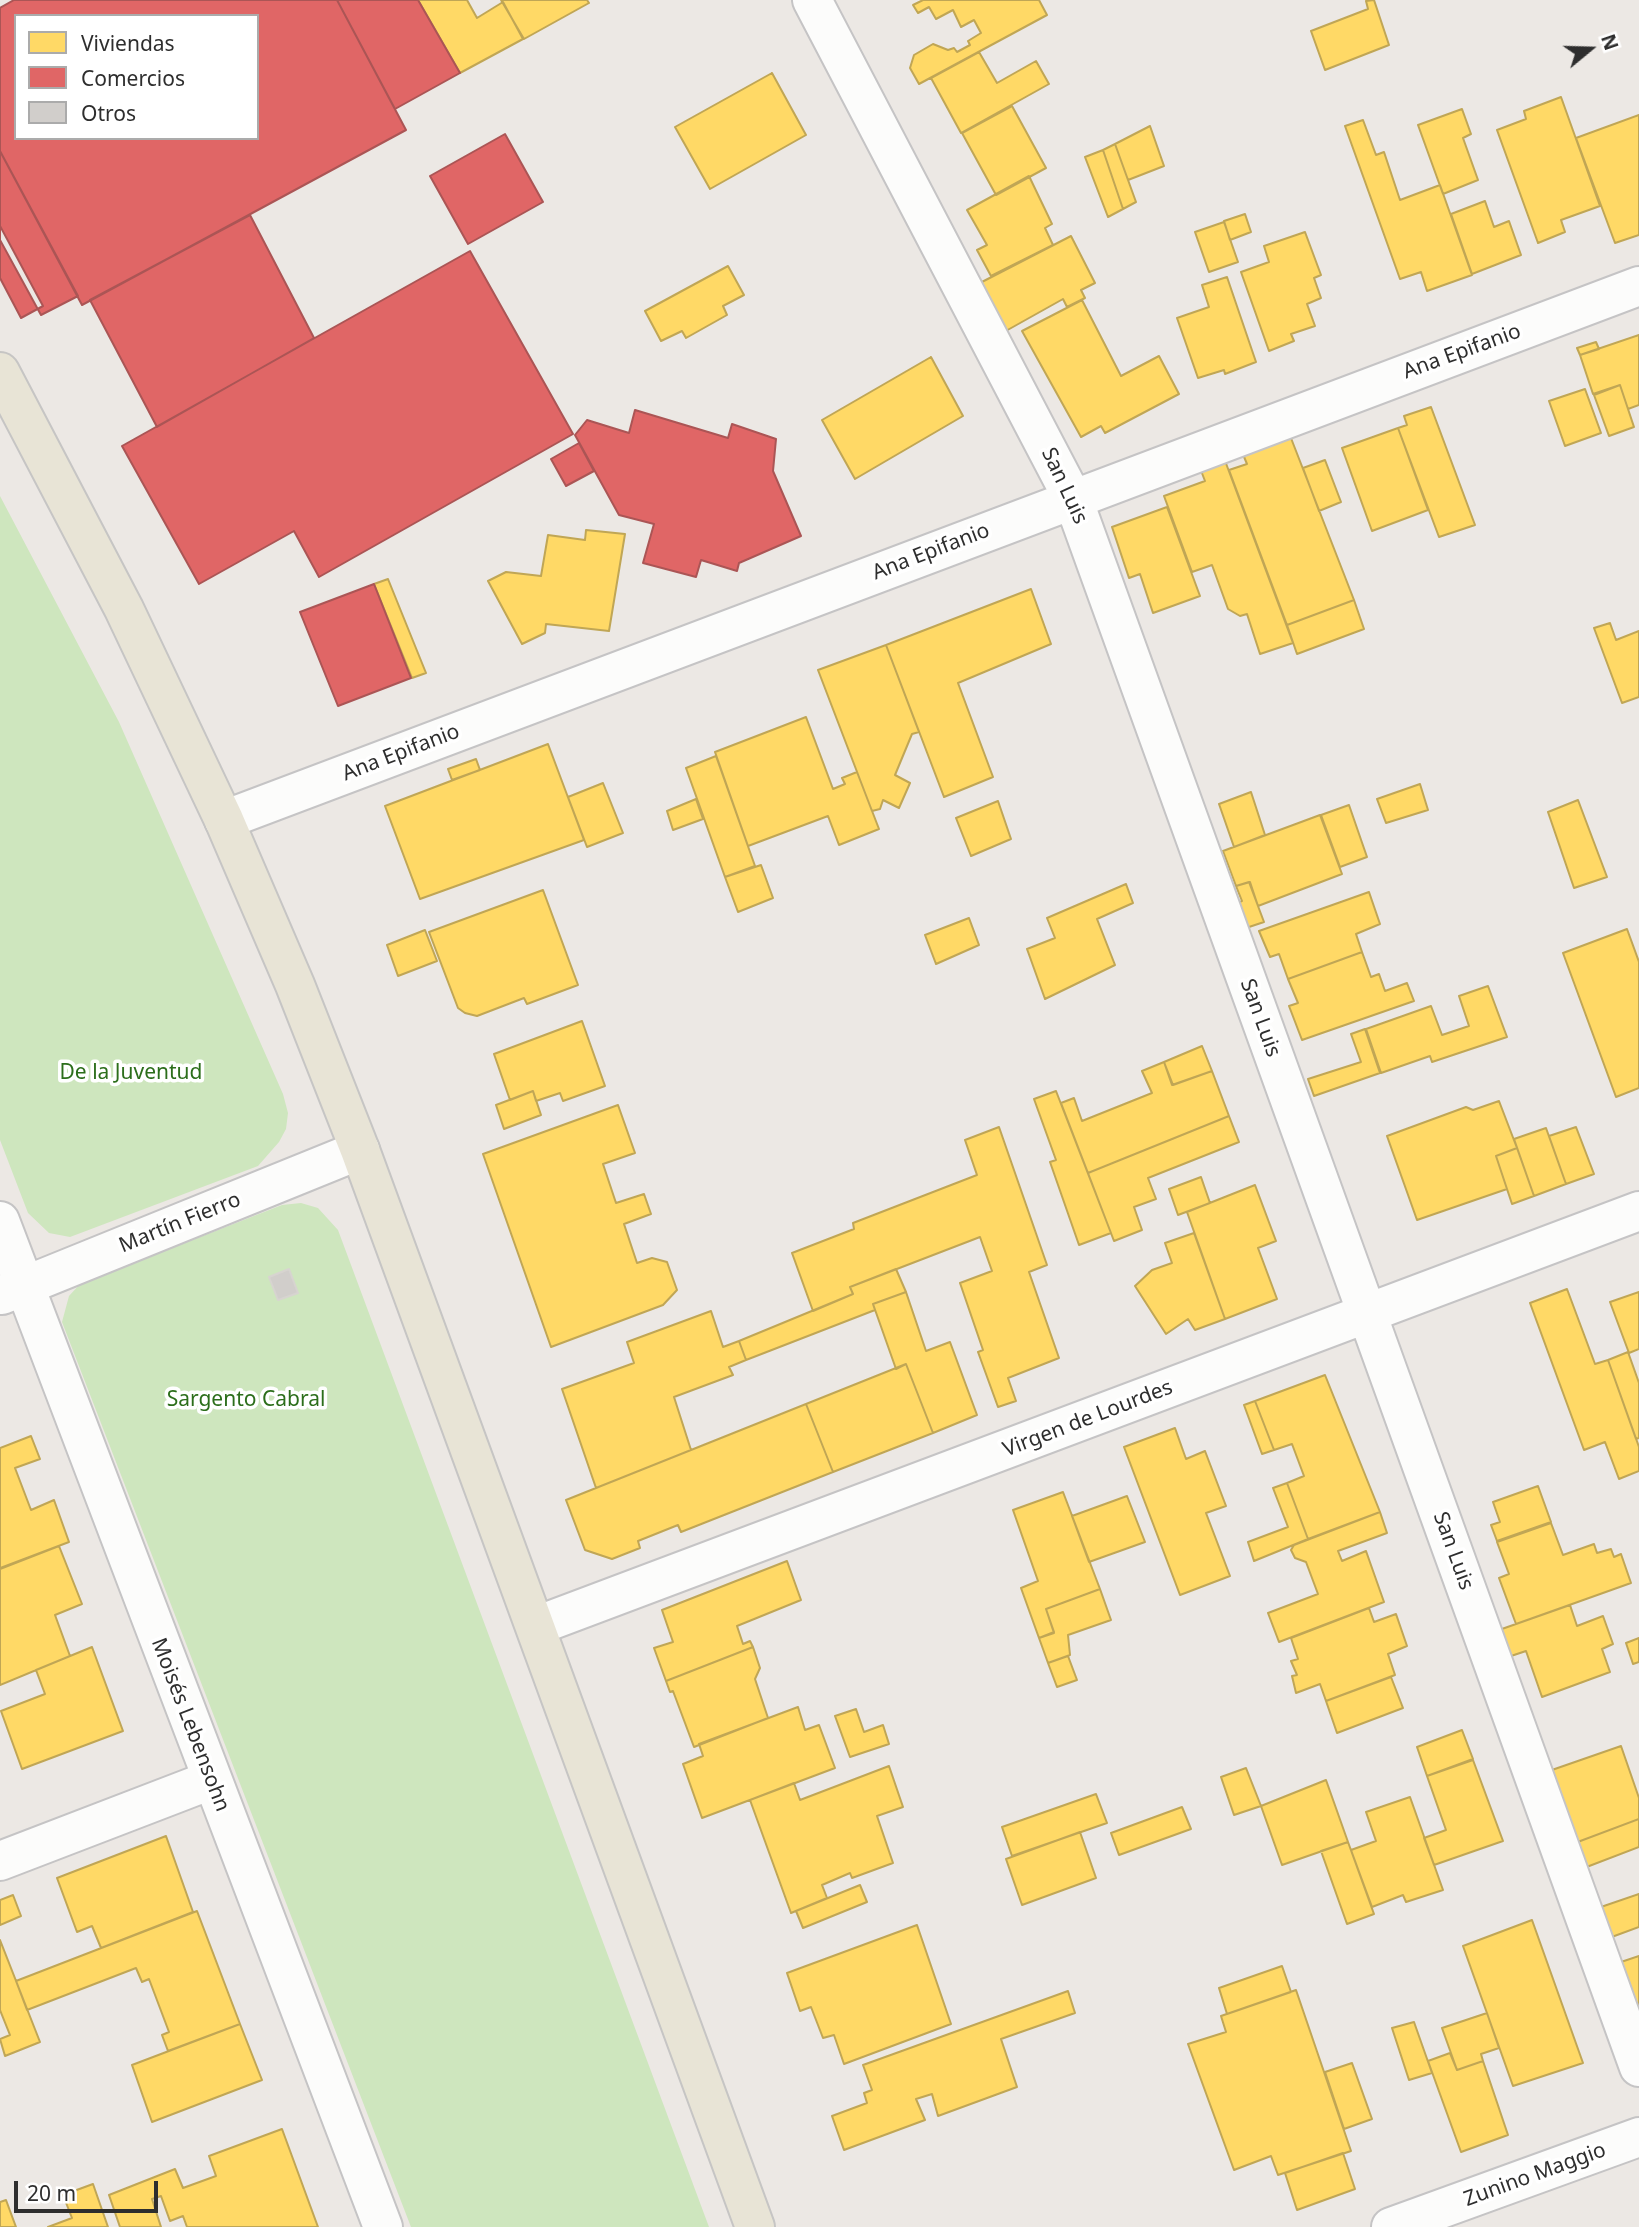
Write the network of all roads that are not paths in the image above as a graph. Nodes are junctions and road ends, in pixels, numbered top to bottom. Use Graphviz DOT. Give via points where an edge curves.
graph roads {
  1 [pos="812,0"];
  2 [pos="1639,286"];
  3 [pos="0,372"];
  4 [pos="1073,499"];
  5 [pos="225,820"];
  6 [pos="360,1150"];
  7 [pos="1639,1211"];
  8 [pos="0,1221"];
  9 [pos="12,1291"];
  10 [pos="1368,1315"];
  11 [pos="536,1626"];
  12 [pos="211,1780"];
  13 [pos="0,1861"];
  14 [pos="1639,2067"];
  15 [pos="1639,2137"];
  16 [pos="383,2227"];
  17 [pos="755,2227"];
  18 [pos="1391,2227"];
  1 -- 4 [label="street, San Luis"];
  2 -- 4 [label="street, Ana Epifanio"];
  3 -- 5 [label="main road" via="124,609"];
  4 -- 5 [label="street, Ana Epifanio"];
  4 -- 10 [label="street, San Luis"];
  5 -- 6 [label="main road"];
  6 -- 9 [label="street, Martín Fierro"];
  6 -- 11 [label="main road"];
  7 -- 10 [label="street, Virgen de Lourdes"];
  8 -- 9 [label="street, Moisés Lebensohn"];
  9 -- 12 [label="street, Moisés Lebensohn"];
  10 -- 11 [label="street, Virgen de Lourdes"];
  10 -- 14 [label="street, San Luis"];
  11 -- 17 [label="main road"];
  12 -- 13 [label="street"];
  12 -- 16 [label="street, Moisés Lebensohn"];
  15 -- 18 [label="street, Zunino Maggio"];
}
